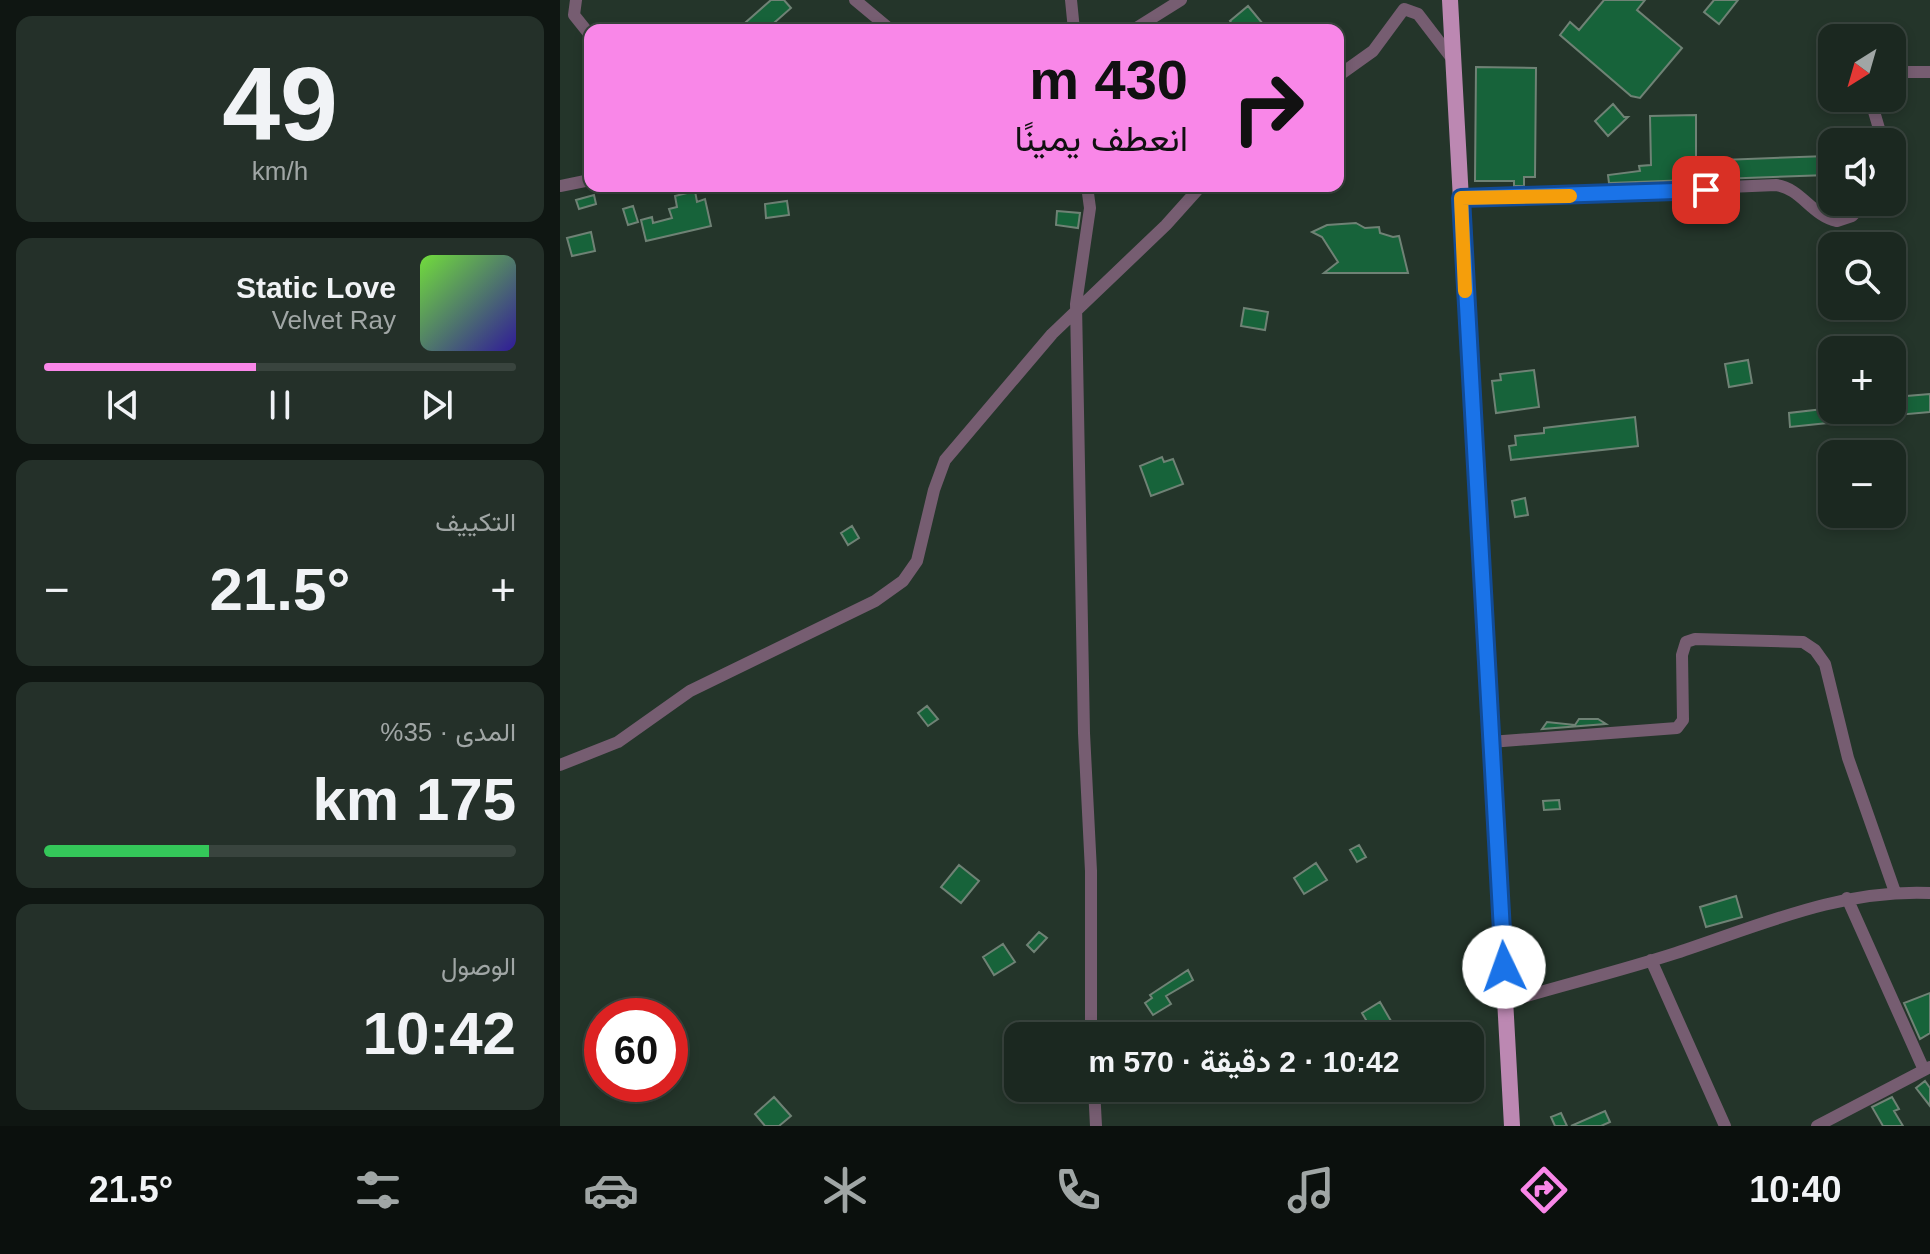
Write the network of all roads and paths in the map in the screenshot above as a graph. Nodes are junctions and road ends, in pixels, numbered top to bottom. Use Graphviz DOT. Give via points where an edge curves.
graph roads {
  1 [pos="576,0"];
  2 [pos="855,0"];
  3 [pos="1071,0"];
  4 [pos="1181,0"];
  5 [pos="1450,0"];
  6 [pos="884,24"];
  7 [pos="1073,24"];
  8 [pos="1143,24"];
  9 [pos="584,28"];
  10 [pos="1454,61"];
  11 [pos="1344,72"];
  12 [pos="1906,72"];
  13 [pos="1930,72"];
  14 [pos="584,181"];
  15 [pos="560,186"];
  16 [pos="1088,192"];
  17 [pos="1196,192"];
  18 [pos="1461,198"];
  19 [pos="1818,212"];
  20 [pos="1827,216"];
  21 [pos="1852,216"];
  22 [pos="1076,311"];
  23 [pos="1490,742"];
  24 [pos="560,765"];
  25 [pos="1895,892"];
  26 [pos="1930,893"];
  27 [pos="1847,898"];
  28 [pos="1651,960"];
  29 [pos="1506,1002"];
  30 [pos="1091,1022"];
  31 [pos="1927,1069"];
  32 [pos="1095,1102"];
  33 [pos="1096,1126"];
  34 [pos="1512,1126"];
  35 [pos="1725,1126"];
  36 [pos="1817,1126"];
  1 -- 9 [label="street" via="574,15"];
  2 -- 6 [label="street"];
  3 -- 7 [label="street"];
  4 -- 8 [label="street"];
  5 -- 10 [label="main road"];
  10 -- 11 [label="street" via="1418,14 1404,9 1373,51"];
  10 -- 18 [label="main road"];
  12 -- 13 [label="street"];
  14 -- 15 [label="street"];
  16 -- 22 [label="street"];
  17 -- 22 [label="street"];
  18 -- 19 [label="street" via="1776,185 1792,190"];
  18 -- 23 [label="main road"];
  20 -- 21 [label="street" via="1837,221"];
  22 -- 24 [label="street" via="945,460 917,561 903,581 875,601 690,691 618,742"];
  22 -- 30 [label="street"];
  23 -- 25 [label="street" via="1677,728 1683,720 1686,642 1803,642 1825,664 1848,758"];
  23 -- 29 [label="main road"];
  25 -- 26 [label="street"];
  25 -- 27 [label="street"];
  27 -- 28 [label="street"];
  27 -- 31 [label="street"];
  28 -- 29 [label="street"];
  28 -- 35 [label="street"];
  29 -- 34 [label="main road"];
  31 -- 36 [label="street"];
  32 -- 33 [label="street"];
}
